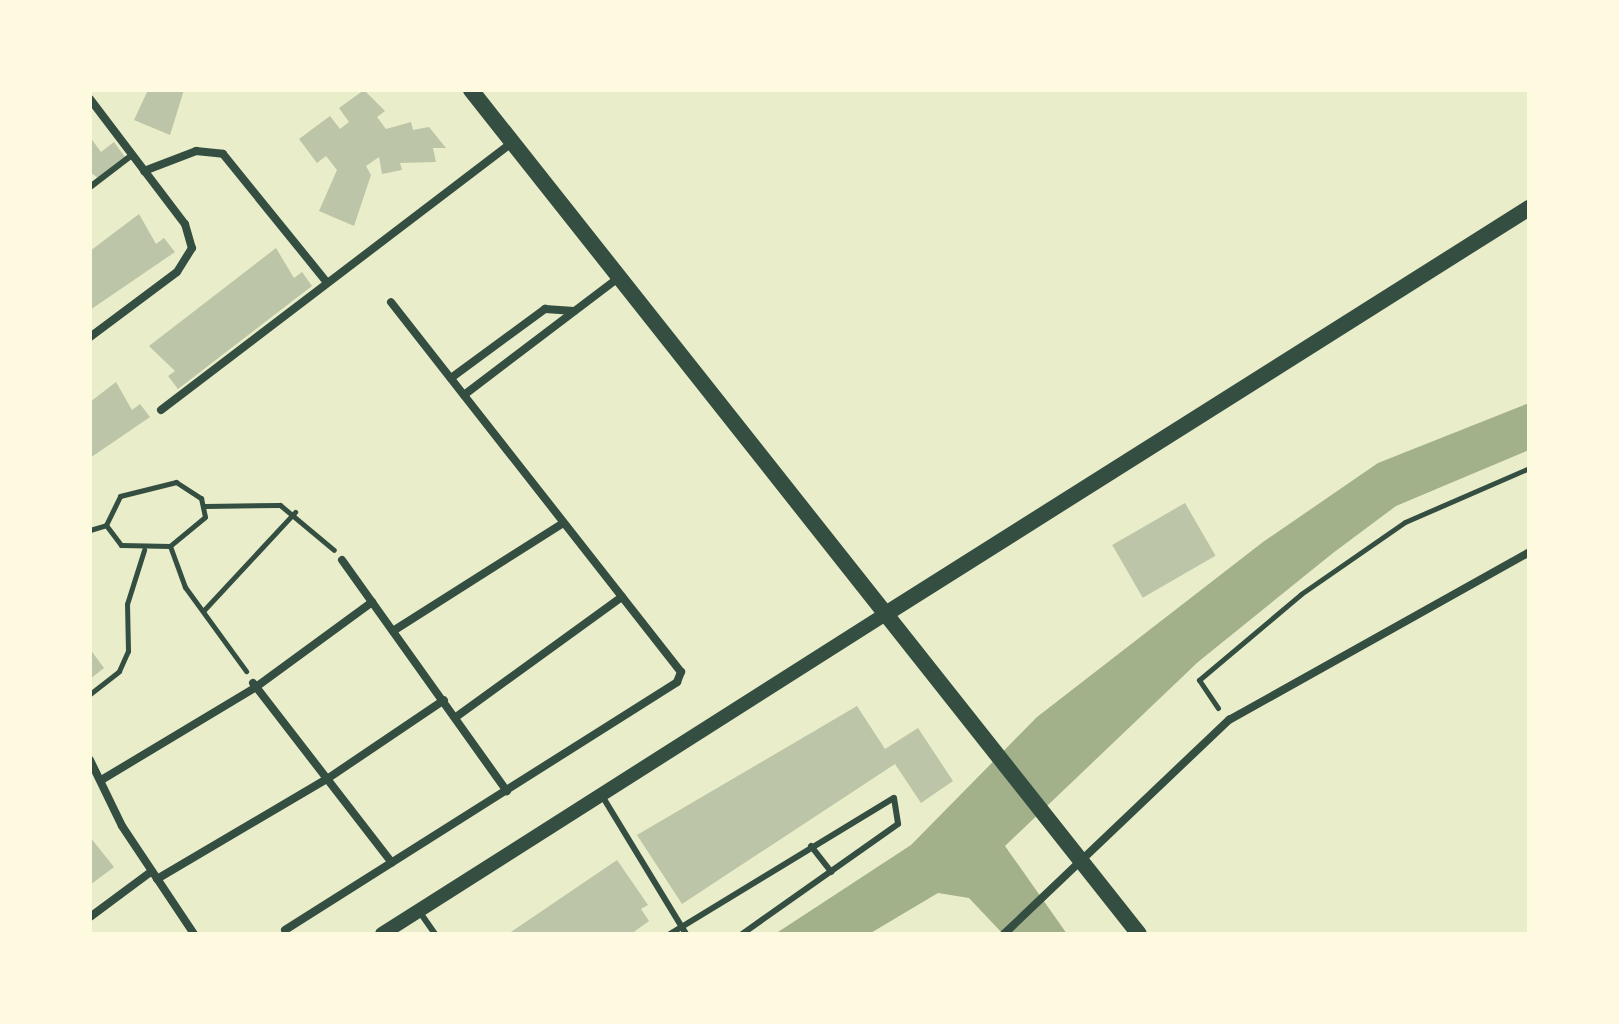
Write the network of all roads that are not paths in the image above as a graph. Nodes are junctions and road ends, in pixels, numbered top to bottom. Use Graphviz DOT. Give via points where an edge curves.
graph roads {
  1 [pos="471,90"];
  2 [pos="90,99"];
  3 [pos="512,143"];
  4 [pos="132,155"];
  5 [pos="144,171"];
  6 [pos="90,187"];
  7 [pos="1529,208"];
  8 [pos="618,278"];
  9 [pos="325,280"];
  10 [pos="391,302"];
  11 [pos="574,311"];
  12 [pos="90,337"];
  13 [pos="451,378"];
  14 [pos="464,395"];
  15 [pos="161,410"];
  16 [pos="563,523"];
  17 [pos="1529,552"];
  18 [pos="342,560"];
  19 [pos="622,597"];
  20 [pos="372,602"];
  21 [pos="884,615"];
  22 [pos="393,631"];
  23 [pos="254,685"];
  24 [pos="444,700"];
  25 [pos="456,717"];
  26 [pos="90,760"];
  27 [pos="103,779"];
  28 [pos="327,779"];
  29 [pos="507,791"];
  30 [pos="601,794"];
  31 [pos="811,846"];
  32 [pos="1083,862"];
  33 [pos="392,863"];
  34 [pos="831,872"];
  35 [pos="154,875"];
  36 [pos="419,911"];
  37 [pos="90,917"];
  38 [pos="682,927"];
  39 [pos="285,930"];
  40 [pos="194,934"];
  41 [pos="382,934"];
  42 [pos="435,934"];
  43 [pos="670,934"];
  44 [pos="686,934"];
  45 [pos="742,934"];
  46 [pos="1004,934"];
  47 [pos="1139,934"];
  1 -- 3 [label="main road"];
  2 -- 4 [label="street"];
  3 -- 8 [label="main road"];
  3 -- 9 [label="street"];
  4 -- 5 [label="street"];
  4 -- 6 [label="lane"];
  5 -- 9 [label="street" via="196,151 223,154"];
  5 -- 12 [label="street" via="191,234 189,259"];
  7 -- 21 [label="main road"];
  8 -- 11 [label="street"];
  8 -- 21 [label="main road"];
  9 -- 15 [label="street"];
  10 -- 13 [label="street"];
  11 -- 13 [label="street" via="545,309"];
  11 -- 14 [label="street"];
  13 -- 14 [label="street"];
  14 -- 16 [label="street"];
  16 -- 19 [label="street"];
  16 -- 22 [label="street"];
  17 -- 32 [label="street" via="1229,720"];
  18 -- 20 [label="street"];
  19 -- 25 [label="street"];
  19 -- 29 [label="street" via="681,672 677,682"];
  20 -- 22 [label="street"];
  20 -- 23 [label="street"];
  21 -- 30 [label="street"];
  21 -- 32 [label="main road"];
  22 -- 24 [label="street"];
  23 -- 27 [label="street"];
  23 -- 28 [label="street"];
  24 -- 25 [label="street"];
  24 -- 28 [label="street"];
  25 -- 29 [label="street"];
  26 -- 27 [label="street"];
  27 -- 35 [label="street"];
  28 -- 33 [label="street"];
  28 -- 35 [label="street"];
  29 -- 33 [label="street"];
  30 -- 36 [label="street"];
  30 -- 38 [label="lane"];
  31 -- 34 [label="lane"];
  31 -- 34 [label="lane" via="887,798 900,806 898,824"];
  31 -- 38 [label="lane"];
  32 -- 46 [label="street"];
  32 -- 47 [label="main road"];
  33 -- 39 [label="street"];
  34 -- 45 [label="lane"];
  35 -- 37 [label="street"];
  35 -- 40 [label="street"];
  36 -- 41 [label="street"];
  36 -- 42 [label="lane"];
  38 -- 43 [label="lane"];
  38 -- 44 [label="lane"];
}
